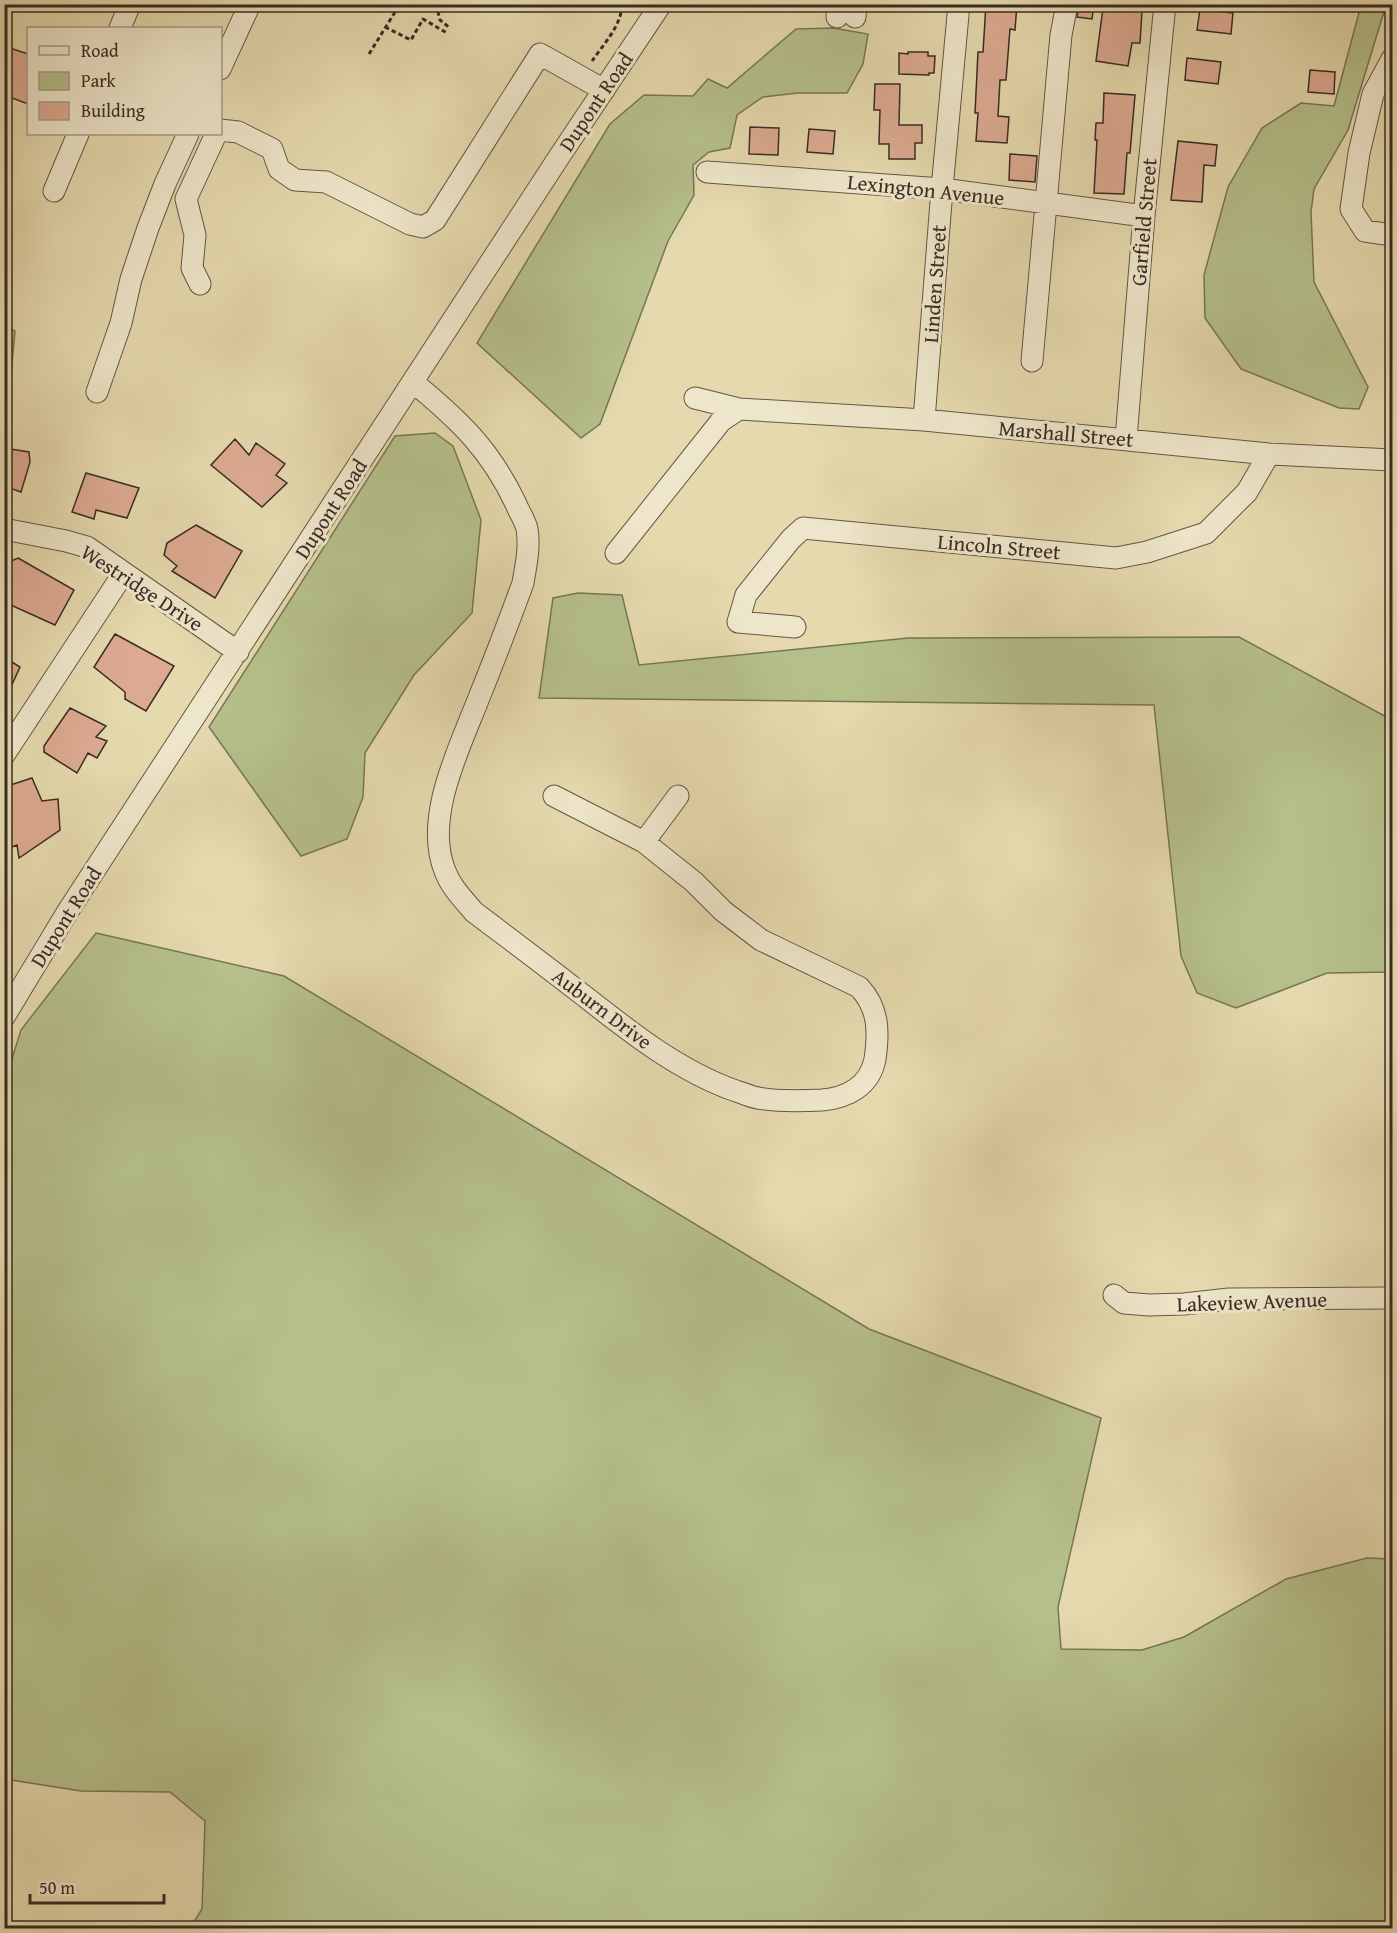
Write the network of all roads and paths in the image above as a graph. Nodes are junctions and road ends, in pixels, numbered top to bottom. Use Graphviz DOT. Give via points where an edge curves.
graph roads {
  1 [pos="130,4"];
  2 [pos="250,4"];
  3 [pos="400,4"];
  4 [pos="436,4"];
  5 [pos="622,4"];
  6 [pos="661,4"];
  7 [pos="959,4"];
  8 [pos="1067,4"];
  9 [pos="1165,4"];
  10 [pos="120,27"];
  11 [pos="386,27"];
  12 [pos="450,28"];
  13 [pos="447,33"];
  14 [pos="369,54"];
  15 [pos="1392,59"];
  16 [pos="222,65"];
  17 [pos="582,77"];
  18 [pos="604,90"];
  19 [pos="222,130"];
  20 [pos="78,135"];
  21 [pos="188,135"];
  22 [pos="216,135"];
  23 [pos="707,172"];
  24 [pos="942,189"];
  25 [pos="54,191"];
  26 [pos="1045,203"];
  27 [pos="1144,216"];
  28 [pos="1392,235"];
  29 [pos="200,284"];
  30 [pos="1032,361"];
  31 [pos="414,382"];
  32 [pos="97,392"];
  33 [pos="695,398"];
  34 [pos="739,409"];
  35 [pos="924,420"];
  36 [pos="1126,439"];
  37 [pos="1269,454"];
  38 [pos="1392,460"];
  39 [pos="4,529"];
  40 [pos="616,553"];
  41 [pos="123,574"];
  42 [pos="795,627"];
  43 [pos="238,652"];
  44 [pos="4,755"];
  45 [pos="554,796"];
  46 [pos="678,796"];
  47 [pos="644,842"];
  48 [pos="11,992"];
  49 [pos="4,1017"];
  50 [pos="1114,1295"];
  51 [pos="1392,1298"];
  1 -- 10 [label="street"];
  2 -- 16 [label="street"];
  3 -- 11 [label="path"];
  4 -- 12 [label="path" via="440,20"];
  5 -- 17 [label="path" via="618,21"];
  6 -- 18 [label="street, Dupont Road"];
  7 -- 24 [label="street, Linden Street"];
  8 -- 26 [label="street"];
  9 -- 27 [label="street, Garfield Street"];
  11 -- 13 [label="path" via="411,40 423,19"];
  11 -- 14 [label="path"];
  15 -- 28 [label="street" via="1373,94 1351,208 1365,231"];
  17 -- 18 [label="street"];
  17 -- 19 [label="street" via="540,54 435,220 423,227 327,182 295,180 279,169 272,149 238,132"];
  18 -- 31 [label="street, Dupont Road"];
  20 -- 25 [label="street"];
  21 -- 32 [label="street" via="148,228"];
  22 -- 29 [label="street" via="186,199 195,235 192,268"];
  23 -- 24 [label="street, Lexington Avenue"];
  24 -- 26 [label="street, Lexington Avenue"];
  24 -- 35 [label="street, Linden Street"];
  26 -- 27 [label="street, Lexington Avenue"];
  26 -- 30 [label="street"];
  27 -- 36 [label="street, Garfield Street"];
  31 -- 43 [label="street, Dupont Road"];
  31 -- 47 [label="street, Auburn Drive" via="473,435 508,486 526,527 524,584 453,766 440,818 439,846 444,871 454,889 474,912 641,1040 711,1082 758,1098 805,1101 853,1092 867,1080 877,1044 876,1017 869,997 859,987 761,940"];
  33 -- 34 [label="street, Marshall Street"];
  34 -- 35 [label="street, Marshall Street"];
  34 -- 40 [label="street" via="721,421"];
  35 -- 36 [label="street, Marshall Street"];
  36 -- 37 [label="street, Marshall Street"];
  37 -- 38 [label="street, Marshall Street"];
  37 -- 42 [label="street, Lincoln Street" via="1247,492 1206,533 1116,558 803,528 746,595 738,622"];
  39 -- 41 [label="street, Westridge Drive" via="87,547"];
  41 -- 43 [label="street, Westridge Drive"];
  41 -- 44 [label="street"];
  43 -- 48 [label="street, Dupont Road"];
  45 -- 47 [label="street, Auburn Drive"];
  46 -- 47 [label="street"];
  48 -- 49 [label="street, Dupont Road"];
  50 -- 51 [label="street, Lakeview Avenue" via="1124,1303 1149,1305 1229,1299"];
}
